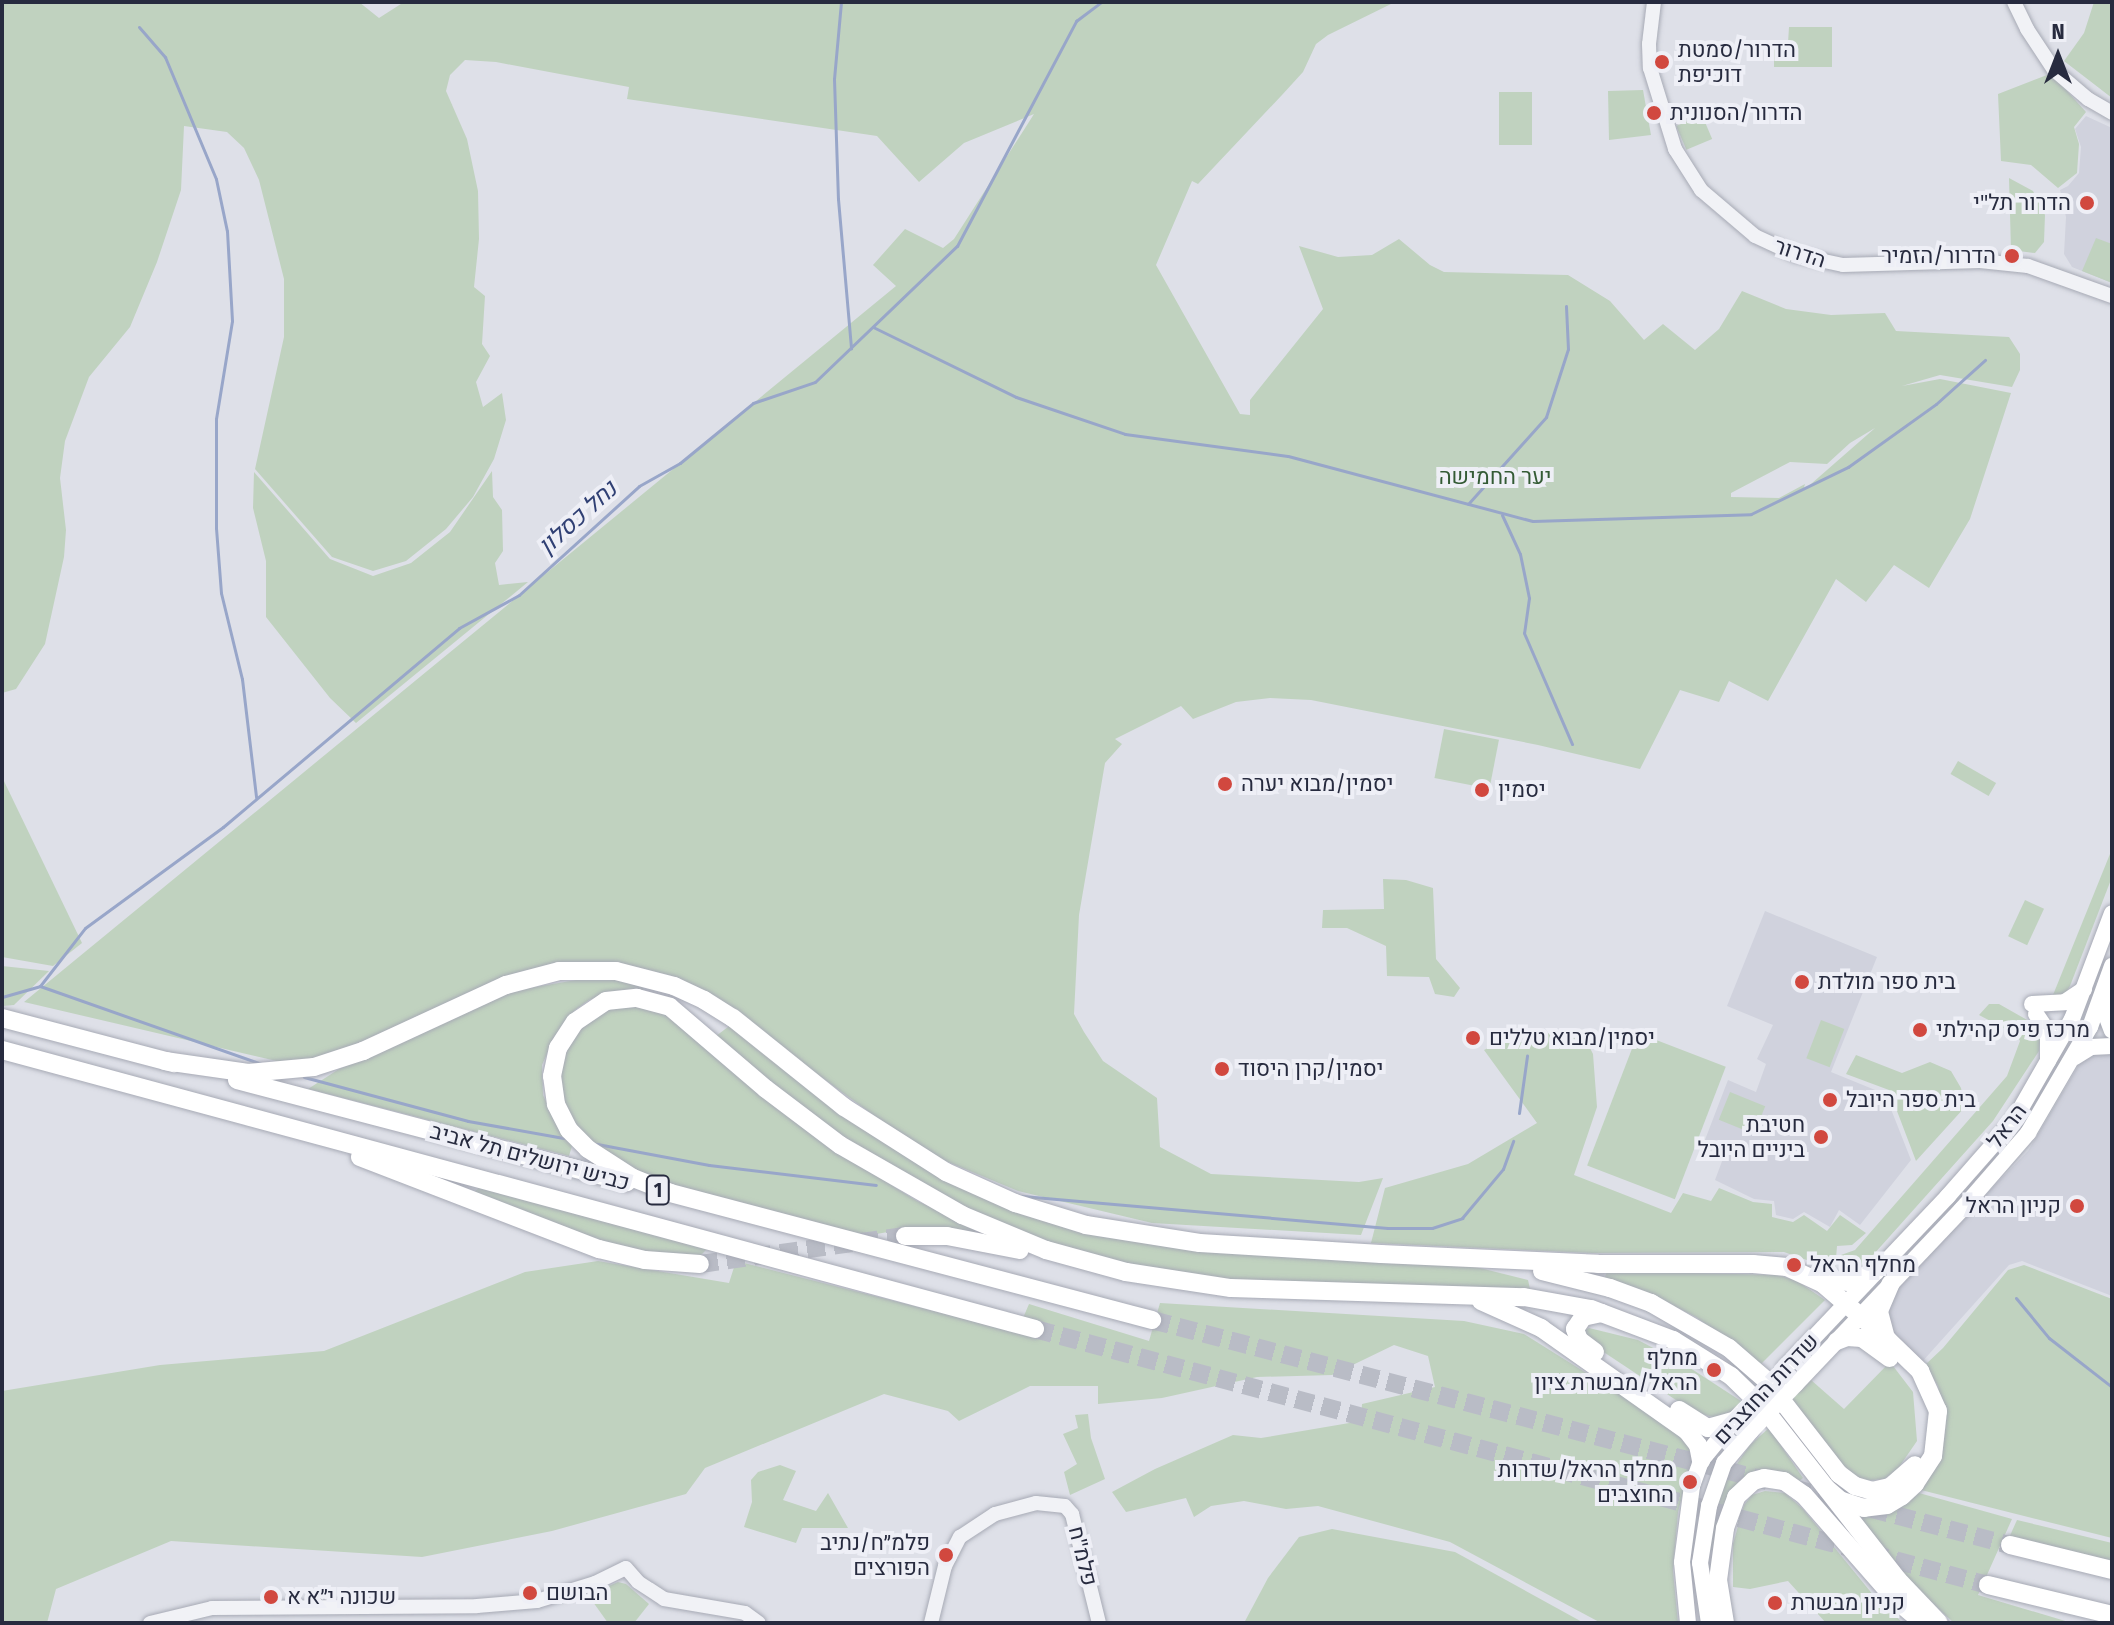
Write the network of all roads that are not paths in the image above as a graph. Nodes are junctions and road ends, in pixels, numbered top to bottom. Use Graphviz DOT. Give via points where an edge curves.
graph roads {
  1 [pos="1654,2"];
  2 [pos="2014,2"];
  3 [pos="2112,113"];
  4 [pos="2112,296"];
  5 [pos="2112,913"];
  6 [pos="2112,966"];
  7 [pos="2105,985"];
  8 [pos="2085,987"];
  9 [pos="2,1018"];
  10 [pos="2112,1031"];
  11 [pos="2112,1046"];
  12 [pos="2,1050"];
  13 [pos="2073,1057"];
  14 [pos="165,1061"];
  15 [pos="2043,1074"];
  16 [pos="221,1109"];
  17 [pos="671,1193"];
  18 [pos="905,1236"];
  19 [pos="1443,1257"];
  20 [pos="700,1264"];
  21 [pos="1102,1267"];
  22 [pos="1876,1271"];
  23 [pos="1810,1276"];
  24 [pos="1891,1283"];
  25 [pos="1439,1293"];
  26 [pos="1847,1302"];
  27 [pos="1609,1314"];
  28 [pos="1862,1316"];
  29 [pos="1152,1320"];
  30 [pos="1035,1329"];
  31 [pos="1888,1340"];
  32 [pos="1837,1341"];
  33 [pos="1736,1419"];
  34 [pos="1701,1461"];
  35 [pos="1826,1488"];
  36 [pos="2010,1545"];
  37 [pos="2112,1570"];
  38 [pos="1988,1585"];
  39 [pos="2112,1615"];
  40 [pos="150,1623"];
  41 [pos="759,1623"];
  42 [pos="931,1623"];
  43 [pos="1099,1623"];
  44 [pos="1688,1623"];
  45 [pos="1709,1623"];
  46 [pos="1725,1623"];
  47 [pos="1923,1623"];
  48 [pos="1939,1623"];
  1 -- 4 [label="street, הדרור" via="1650,68 1675,149 1701,190 1755,236 1796,255 1843,265 1980,261 2028,266"];
  2 -- 3 [label="street" via="2054,70"];
  5 -- 8 [label="main road, הראל"];
  6 -- 7 [label="main road, הראל"];
  7 -- 10 [label="main road" via="2104,1010"];
  7 -- 13 [label="main road, הראל"];
  8 -- 15 [label="main road, הראל"];
  8 -- 15 [label="main road" via="2065,1002 2034,1009 2050,1040"];
  9 -- 14 [label="highway, כביש ירושלים תל אביב / 1"];
  11 -- 13 [label="main road" via="2091,1047"];
  12 -- 16 [label="highway, כביש ירושלים תל אביב / 1"];
  13 -- 24 [label="main road, הראל" via="2009,1157"];
  14 -- 17 [label="highway, כביש ירושלים תל אביב / 1"];
  14 -- 19 [label="highway" via="248,1073 314,1067 363,1051 506,985 559,971 616,971 704,1000 912,1153 980,1188 1050,1215 1160,1238"];
  15 -- 22 [label="main road, הראל" via="1994,1145"];
  16 -- 20 [label="highway" via="588,1246 645,1260"];
  16 -- 30 [label="highway, כביש ירושלים תל אביב / 1"];
  17 -- 21 [label="highway" via="633,1178 588,1149 569,1130 556,1104 552,1076 558,1048 575,1022 606,1001 637,998 670,1007 802,1118 880,1170 1004,1234"];
  17 -- 29 [label="highway, כביש ירושלים תל אביב / 1"];
  18 -- 21 [label="highway" via="963,1238"];
  19 -- 23 [label="highway" via="1623,1265 1762,1264"];
  19 -- 32 [label="highway" via="1569,1276 1677,1316 1729,1348 1766,1380 1847,1481 1864,1489 1890,1487 1915,1466 1924,1445 1927,1424 1921,1394 1911,1377 1870,1341 1854,1336"];
  21 -- 25 [label="highway" via="1250,1290"];
  22 -- 23 [label="highway" via="1843,1283"];
  22 -- 26 [label="main road, הראל"];
  23 -- 26 [label="highway"];
  24 -- 28 [label="main road, הראל"];
  24 -- 31 [label="highway" via="1879,1311"];
  25 -- 27 [label="highway" via="1524,1297"];
  25 -- 34 [label="highway" via="1495,1305 1541,1328 1687,1431 1697,1442"];
  26 -- 28 [label="highway"];
  26 -- 33 [label="main road, שדרות החוצבים, bridge"];
  27 -- 33 [label="highway" via="1595,1313 1579,1321 1576,1334 1585,1345 1701,1426 1719,1428"];
  27 -- 35 [label="highway" via="1673,1340 1731,1376 1762,1406"];
  28 -- 31 [label="highway"];
  28 -- 32 [label="main road, שדרות החוצבים"];
  31 -- 35 [label="highway" via="1920,1371 1935,1396 1939,1426 1933,1456 1915,1484 1887,1505 1856,1506"];
  32 -- 45 [label="main road, שדרות החוצבים, bridge" via="1724,1463 1705,1523 1700,1579"];
  33 -- 34 [label="main road, שדרות החוצבים"];
  34 -- 44 [label="main road, שדרות החוצבים" via="1683,1542"];
  35 -- 48 [label="highway"];
  36 -- 37 [label="highway"];
  38 -- 39 [label="highway"];
  40 -- 41 [label="street" via="212,1608 537,1601 626,1568 664,1599 745,1613"];
  42 -- 43 [label="street, פלמ\"ח" via="945,1566 960,1537 995,1514 1040,1503 1065,1506 1072,1514"];
  46 -- 47 [label="highway" via="1718,1580 1723,1536 1736,1497 1764,1478 1784,1481 1804,1495 1896,1600"];
}
